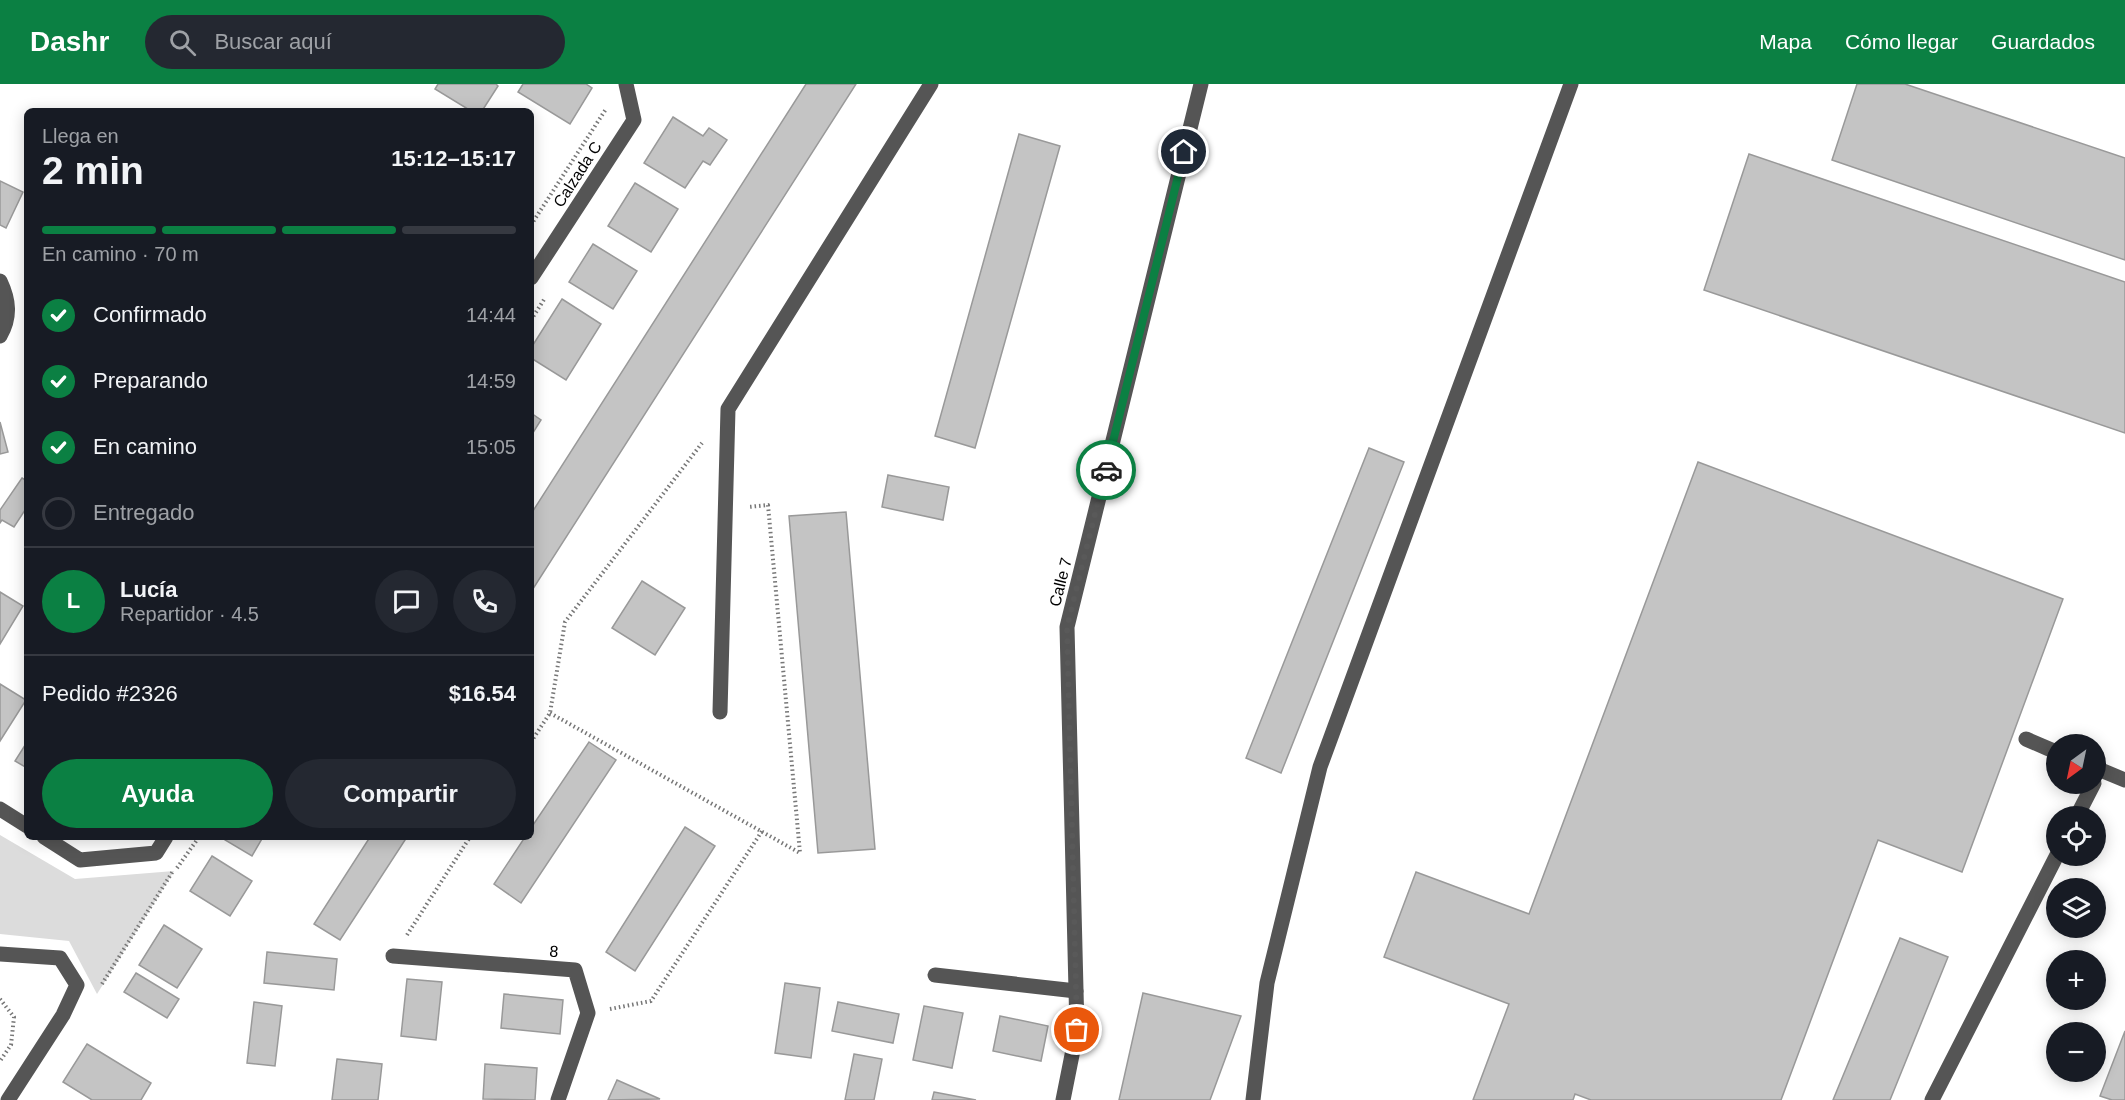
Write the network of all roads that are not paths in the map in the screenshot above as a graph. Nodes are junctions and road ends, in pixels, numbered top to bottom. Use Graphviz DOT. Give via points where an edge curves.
graph roads {
  1 [pos="626,84"];
  2 [pos="931,84"];
  3 [pos="1201,84"];
  4 [pos="1571,84"];
  5 [pos="534,273"];
  6 [pos="0,280"];
  7 [pos="0,336"];
  8 [pos="720,712"];
  9 [pos="2026,739"];
  10 [pos="2046,748"];
  11 [pos="2106,777"];
  12 [pos="2125,780"];
  13 [pos="0,809"];
  14 [pos="24,824"];
  15 [pos="49,840"];
  16 [pos="164,840"];
  17 [pos="2051,866"];
  18 [pos="0,954"];
  19 [pos="393,956"];
  20 [pos="936,975"];
  21 [pos="1076,991"];
  22 [pos="8,1100"];
  23 [pos="558,1100"];
  24 [pos="1063,1100"];
  25 [pos="1253,1100"];
  26 [pos="1932,1100"];
  1 -- 5 [label="street, Calzada C" via="634,120"];
  2 -- 8 [label="street" via="728,409"];
  3 -- 21 [label="street, Calle 7" via="1067,627"];
  4 -- 25 [label="street" via="1320,767 1267,983"];
  6 -- 7 [label="street" via="7,295 8,311"];
  9 -- 10 [label="street"];
  11 -- 12 [label="street"];
  13 -- 14 [label="street"];
  15 -- 16 [label="street" via="80,860 156,852"];
  17 -- 26 [label="street"];
  18 -- 22 [label="street" via="60,958 76,984 63,1015"];
  19 -- 23 [label="street, 8" via="575,970 588,1013"];
  20 -- 21 [label="street"];
  21 -- 24 [label="street, Calle 7" via="1077,1030"];
}
